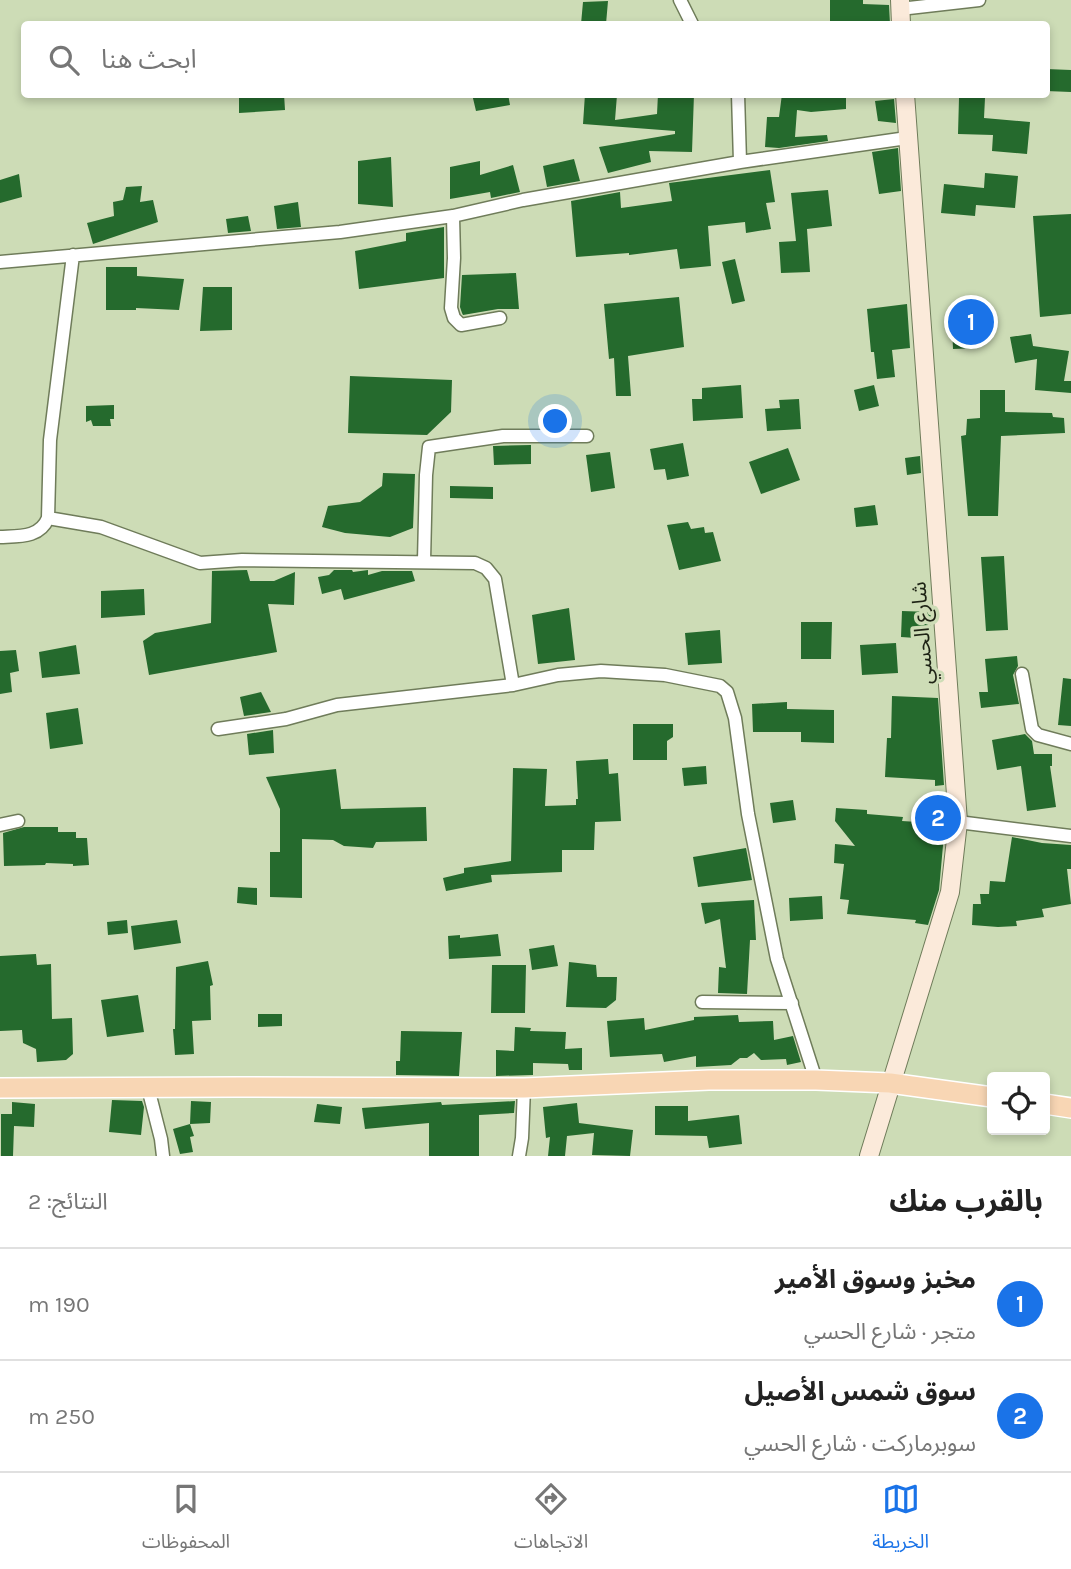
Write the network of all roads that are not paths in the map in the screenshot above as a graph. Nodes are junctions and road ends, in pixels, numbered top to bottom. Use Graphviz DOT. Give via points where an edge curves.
graph roads {
  1 [pos="680,0"];
  2 [pos="979,0"];
  3 [pos="901,11"];
  4 [pos="690,21"];
  5 [pos="738,98"];
  6 [pos="905,98"];
  7 [pos="907,138"];
  8 [pos="740,162"];
  9 [pos="453,216"];
  10 [pos="73,255"];
  11 [pos="0,262"];
  12 [pos="500,318"];
  13 [pos="587,436"];
  14 [pos="48,518"];
  15 [pos="0,537"];
  16 [pos="424,561"];
  17 [pos="1022,674"];
  18 [pos="513,685"];
  19 [pos="218,729"];
  20 [pos="1071,744"];
  21 [pos="18,821"];
  22 [pos="958,822"];
  23 [pos="0,825"];
  24 [pos="1071,836"];
  25 [pos="702,1002"];
  26 [pos="792,1003"];
  27 [pos="816,1080"];
  28 [pos="890,1083"];
  29 [pos="0,1088"];
  30 [pos="148,1088"];
  31 [pos="524,1088"];
  32 [pos="987,1096"];
  33 [pos="1050,1105"];
  34 [pos="1071,1108"];
  35 [pos="163,1156"];
  36 [pos="519,1156"];
  37 [pos="869,1156"];
  1 -- 4 [label="street"];
  2 -- 3 [label="street"];
  5 -- 8 [label="street"];
  6 -- 7 [label="street, شارع الحسي"];
  7 -- 8 [label="street"];
  7 -- 22 [label="street, شارع الحسي"];
  8 -- 9 [label="street"];
  9 -- 10 [label="street" via="341,232"];
  9 -- 12 [label="street" via="454,318 461,325"];
  10 -- 11 [label="street"];
  10 -- 14 [label="street" via="50,440"];
  13 -- 16 [label="street" via="503,436 429,447"];
  14 -- 15 [label="street" via="38,532"];
  14 -- 16 [label="street" via="101,527 200,563 242,559"];
  16 -- 18 [label="street" via="475,563 495,579"];
  17 -- 20 [label="street" via="1032,729"];
  18 -- 19 [label="street" via="337,705 286,719"];
  18 -- 26 [label="street" via="601,671 707,682 727,692 777,959"];
  21 -- 23 [label="street"];
  22 -- 24 [label="street"];
  22 -- 28 [label="street, شارع الحسي" via="950,892"];
  25 -- 26 [label="street"];
  26 -- 27 [label="street"];
  27 -- 28 [label="main road"];
  27 -- 31 [label="main road"];
  28 -- 32 [label="main road"];
  28 -- 37 [label="street, شارع الحسي"];
  29 -- 30 [label="main road"];
  30 -- 31 [label="main road"];
  30 -- 35 [label="street"];
  31 -- 36 [label="street"];
  33 -- 34 [label="main road"];
}
